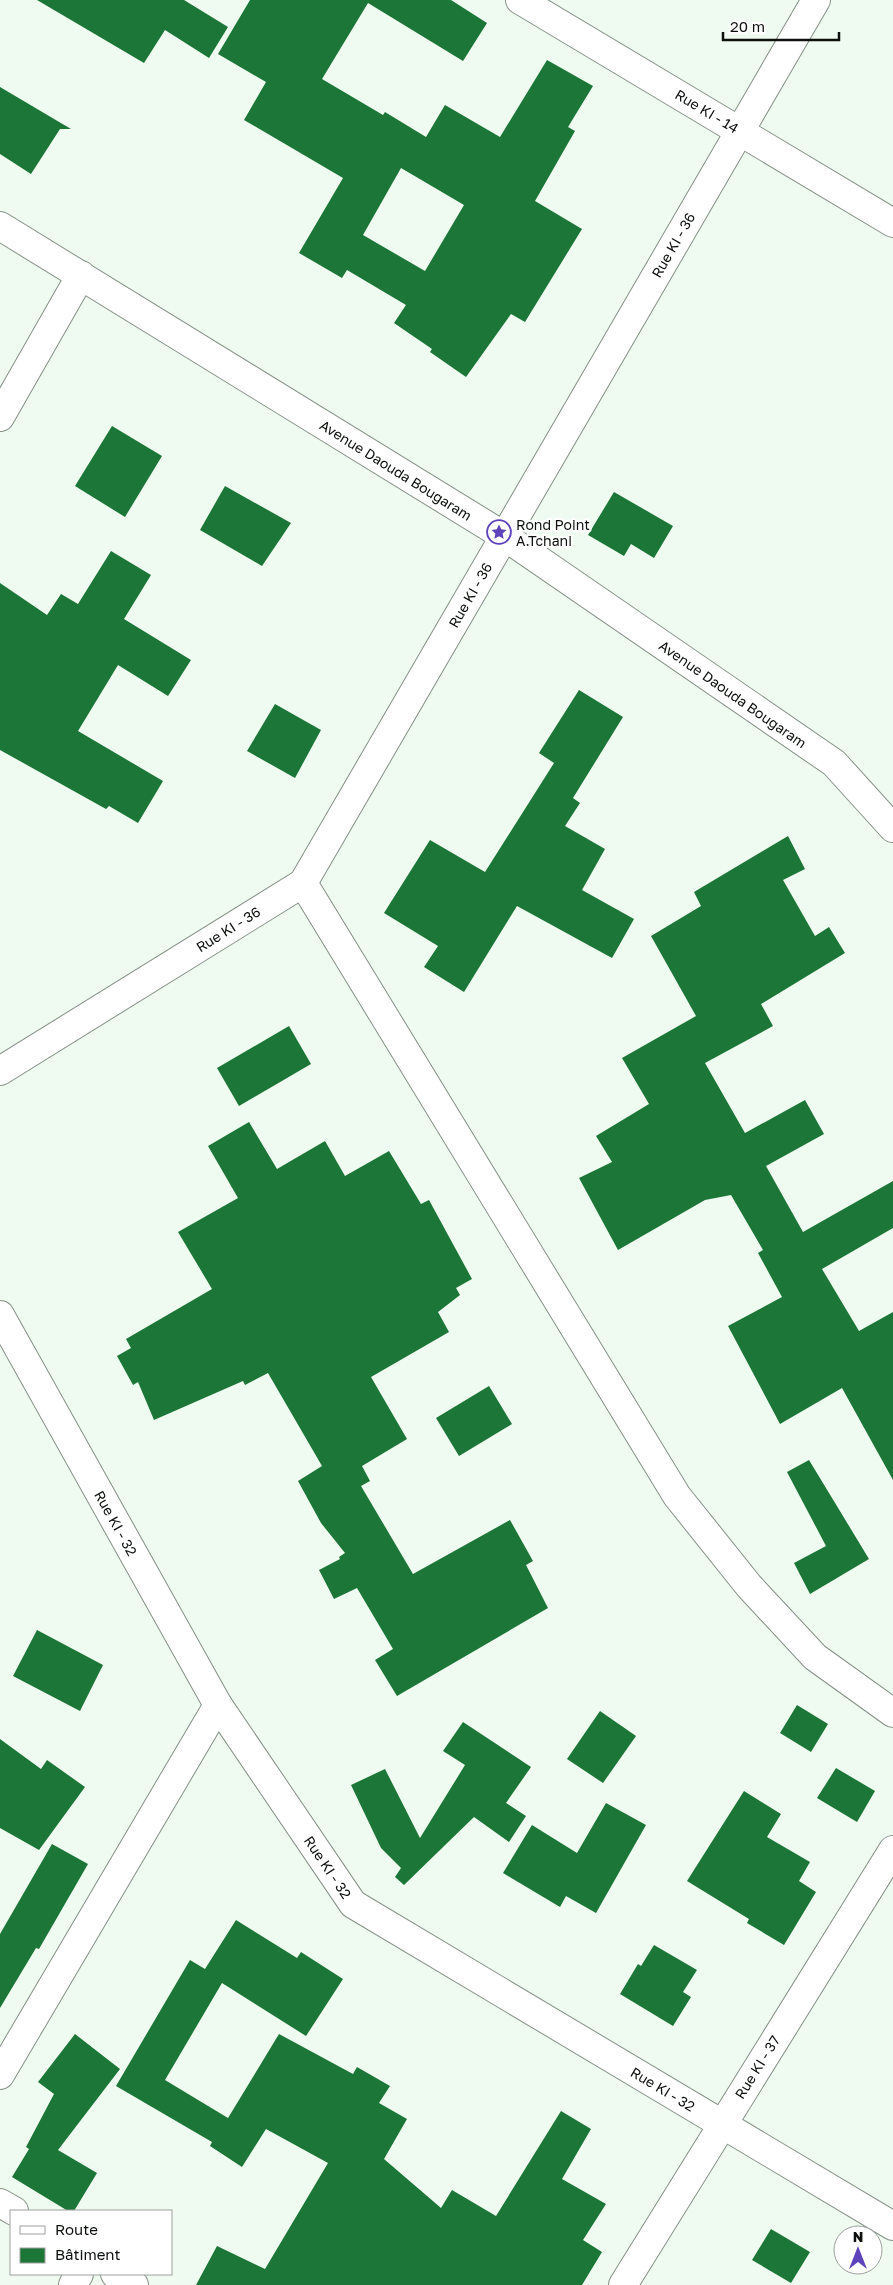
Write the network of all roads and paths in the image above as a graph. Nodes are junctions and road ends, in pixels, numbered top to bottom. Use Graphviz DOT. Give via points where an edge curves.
graph roads {
  1 [pos="520,0"];
  2 [pos="816,0"];
  3 [pos="740,131"];
  4 [pos="893,223"];
  5 [pos="0,226"];
  6 [pos="81,275"];
  7 [pos="0,417"];
  8 [pos="504,536"];
  9 [pos="893,828"];
  10 [pos="303,883"];
  11 [pos="0,1070"];
  12 [pos="0,1315"];
  13 [pos="218,1705"];
  14 [pos="893,1713"];
  15 [pos="893,1850"];
  16 [pos="0,2075"];
  17 [pos="722,2124"];
  18 [pos="0,2203"];
  19 [pos="12,2210"];
  20 [pos="893,2226"];
  21 [pos="117,2275"];
  22 [pos="134,2285"];
  23 [pos="623,2285"];
  1 -- 3 [label="street, Rue KI - 14"];
  2 -- 3 [label="street, Rue KI - 36"];
  3 -- 4 [label="street, Rue KI - 14"];
  3 -- 8 [label="street, Rue KI - 36"];
  5 -- 6 [label="street, Avenue Daouda Bougaram"];
  6 -- 7 [label="street"];
  6 -- 8 [label="street, Avenue Daouda Bougaram"];
  8 -- 9 [label="street, Avenue Daouda Bougaram" via="834,763"];
  8 -- 10 [label="street, Rue KI - 36"];
  10 -- 11 [label="street, Rue KI - 36"];
  10 -- 14 [label="street" via="677,1496 749,1586 815,1657"];
  12 -- 13 [label="street, Rue KI - 32"];
  13 -- 16 [label="street"];
  13 -- 17 [label="street, Rue KI - 32" via="353,1904"];
  15 -- 17 [label="street, Rue KI - 37"];
  17 -- 20 [label="street, Rue KI - 32"];
  17 -- 23 [label="street, Rue KI - 37"];
  18 -- 19 [label="street"];
  21 -- 22 [label="street"];
}
